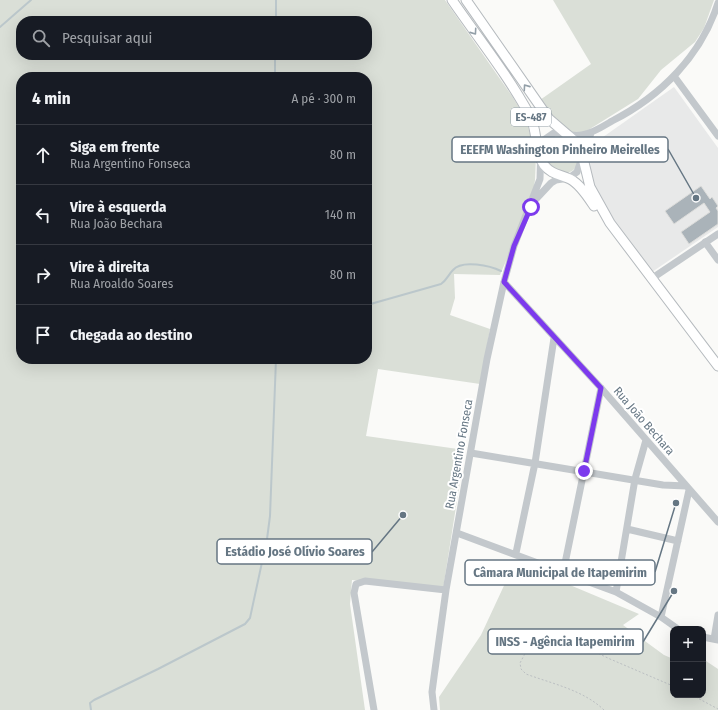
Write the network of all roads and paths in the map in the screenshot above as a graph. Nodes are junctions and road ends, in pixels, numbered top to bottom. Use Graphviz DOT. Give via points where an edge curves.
graph roads {
  1 [pos="452,0"];
  2 [pos="466,0"];
  3 [pos="718,3"];
  4 [pos="674,76"];
  5 [pos="591,133"];
  6 [pos="567,135"];
  7 [pos="718,136"];
  8 [pos="539,158"];
  9 [pos="583,160"];
  10 [pos="570,178"];
  11 [pos="531,207"];
  12 [pos="610,224"];
  13 [pos="718,234"];
  14 [pos="705,242"];
  15 [pos="718,260"];
  16 [pos="651,279"];
  17 [pos="504,282"];
  18 [pos="554,338"];
  19 [pos="718,366"];
  20 [pos="601,388"];
  21 [pos="646,440"];
  22 [pos="470,453"];
  23 [pos="535,463"];
  24 [pos="584,471"];
  25 [pos="635,479"];
  26 [pos="687,488"];
  27 [pos="718,522"];
  28 [pos="627,529"];
  29 [pos="457,533"];
  30 [pos="678,541"];
  31 [pos="516,553"];
  32 [pos="563,573"];
  33 [pos="446,590"];
  34 [pos="616,592"];
  35 [pos="718,615"];
  36 [pos="661,617"];
  37 [pos="674,626"];
  38 [pos="706,637"];
  39 [pos="716,639"];
  40 [pos="670,685"];
  41 [pos="698,698"];
  42 [pos="718,709"];
  43 [pos="374,710"];
  44 [pos="434,710"];
  45 [pos="604,710"];
  1 -- 8 [label="main road, ES-487, one-way" via="531,118"];
  6 -- 2 [label="main road, ES-487, one-way" via="549,119"];
  3 -- 4 [label="street" via="703,39"];
  4 -- 5 [label="street" via="638,106"];
  4 -- 7 [label="street"];
  5 -- 6 [label="street"];
  5 -- 9 [label="street"];
  6 -- 8 [label="street" via="554,133 544,139 540,145"];
  6 -- 9 [label="main road, ES-487" via="580,146"];
  8 -- 10 [label="main road, ES-487" via="551,172"];
  8 -- 11 [label="street" via="540,179"];
  9 -- 10 [label="street" via="579,171"];
  9 -- 12 [label="main road, ES-487" via="590,187"];
  10 -- 11 [label="street" via="551,183"];
  10 -- 12 [label="main road, ES-487"];
  11 -- 17 [label="street, Rua Argentino Fonseca" via="514,246"];
  12 -- 16 [label="main road, ES-487"];
  13 -- 14 [label="street"];
  14 -- 15 [label="street"];
  14 -- 16 [label="street"];
  16 -- 19 [label="main road, ES-487"];
  17 -- 18 [label="street, Rua João Bechara"];
  17 -- 22 [label="street, Rua Argentino Fonseca"];
  18 -- 20 [label="street, Rua João Bechara"];
  18 -- 23 [label="street"];
  20 -- 21 [label="street, Rua João Bechara"];
  20 -- 24 [label="street"];
  21 -- 25 [label="street"];
  21 -- 26 [label="street, Rua João Bechara"];
  22 -- 23 [label="street"];
  22 -- 29 [label="street, Rua Argentino Fonseca"];
  23 -- 24 [label="street"];
  23 -- 31 [label="street"];
  24 -- 25 [label="street"];
  24 -- 32 [label="street"];
  25 -- 26 [label="street"];
  25 -- 28 [label="street"];
  26 -- 27 [label="street, Rua João Bechara"];
  26 -- 30 [label="street"];
  28 -- 30 [label="street"];
  28 -- 34 [label="street"];
  29 -- 31 [label="street"];
  29 -- 33 [label="street, Rua Argentino Fonseca"];
  30 -- 36 [label="street"];
  31 -- 32 [label="street"];
  32 -- 34 [label="street"];
  33 -- 43 [label="street" via="365,581 356,584 354,593"];
  33 -- 44 [label="street, Rua Argentino Fonseca" via="432,692"];
  34 -- 36 [label="street"];
  35 -- 39 [label="street"];
  36 -- 37 [label="street"];
  38 -- 39 [label="street"];
  40 -- 45 [label="path" via="557,634 544,632 535,635 520,663 521,669 526,674 583,694"];
  41 -- 42 [label="path"];
}
